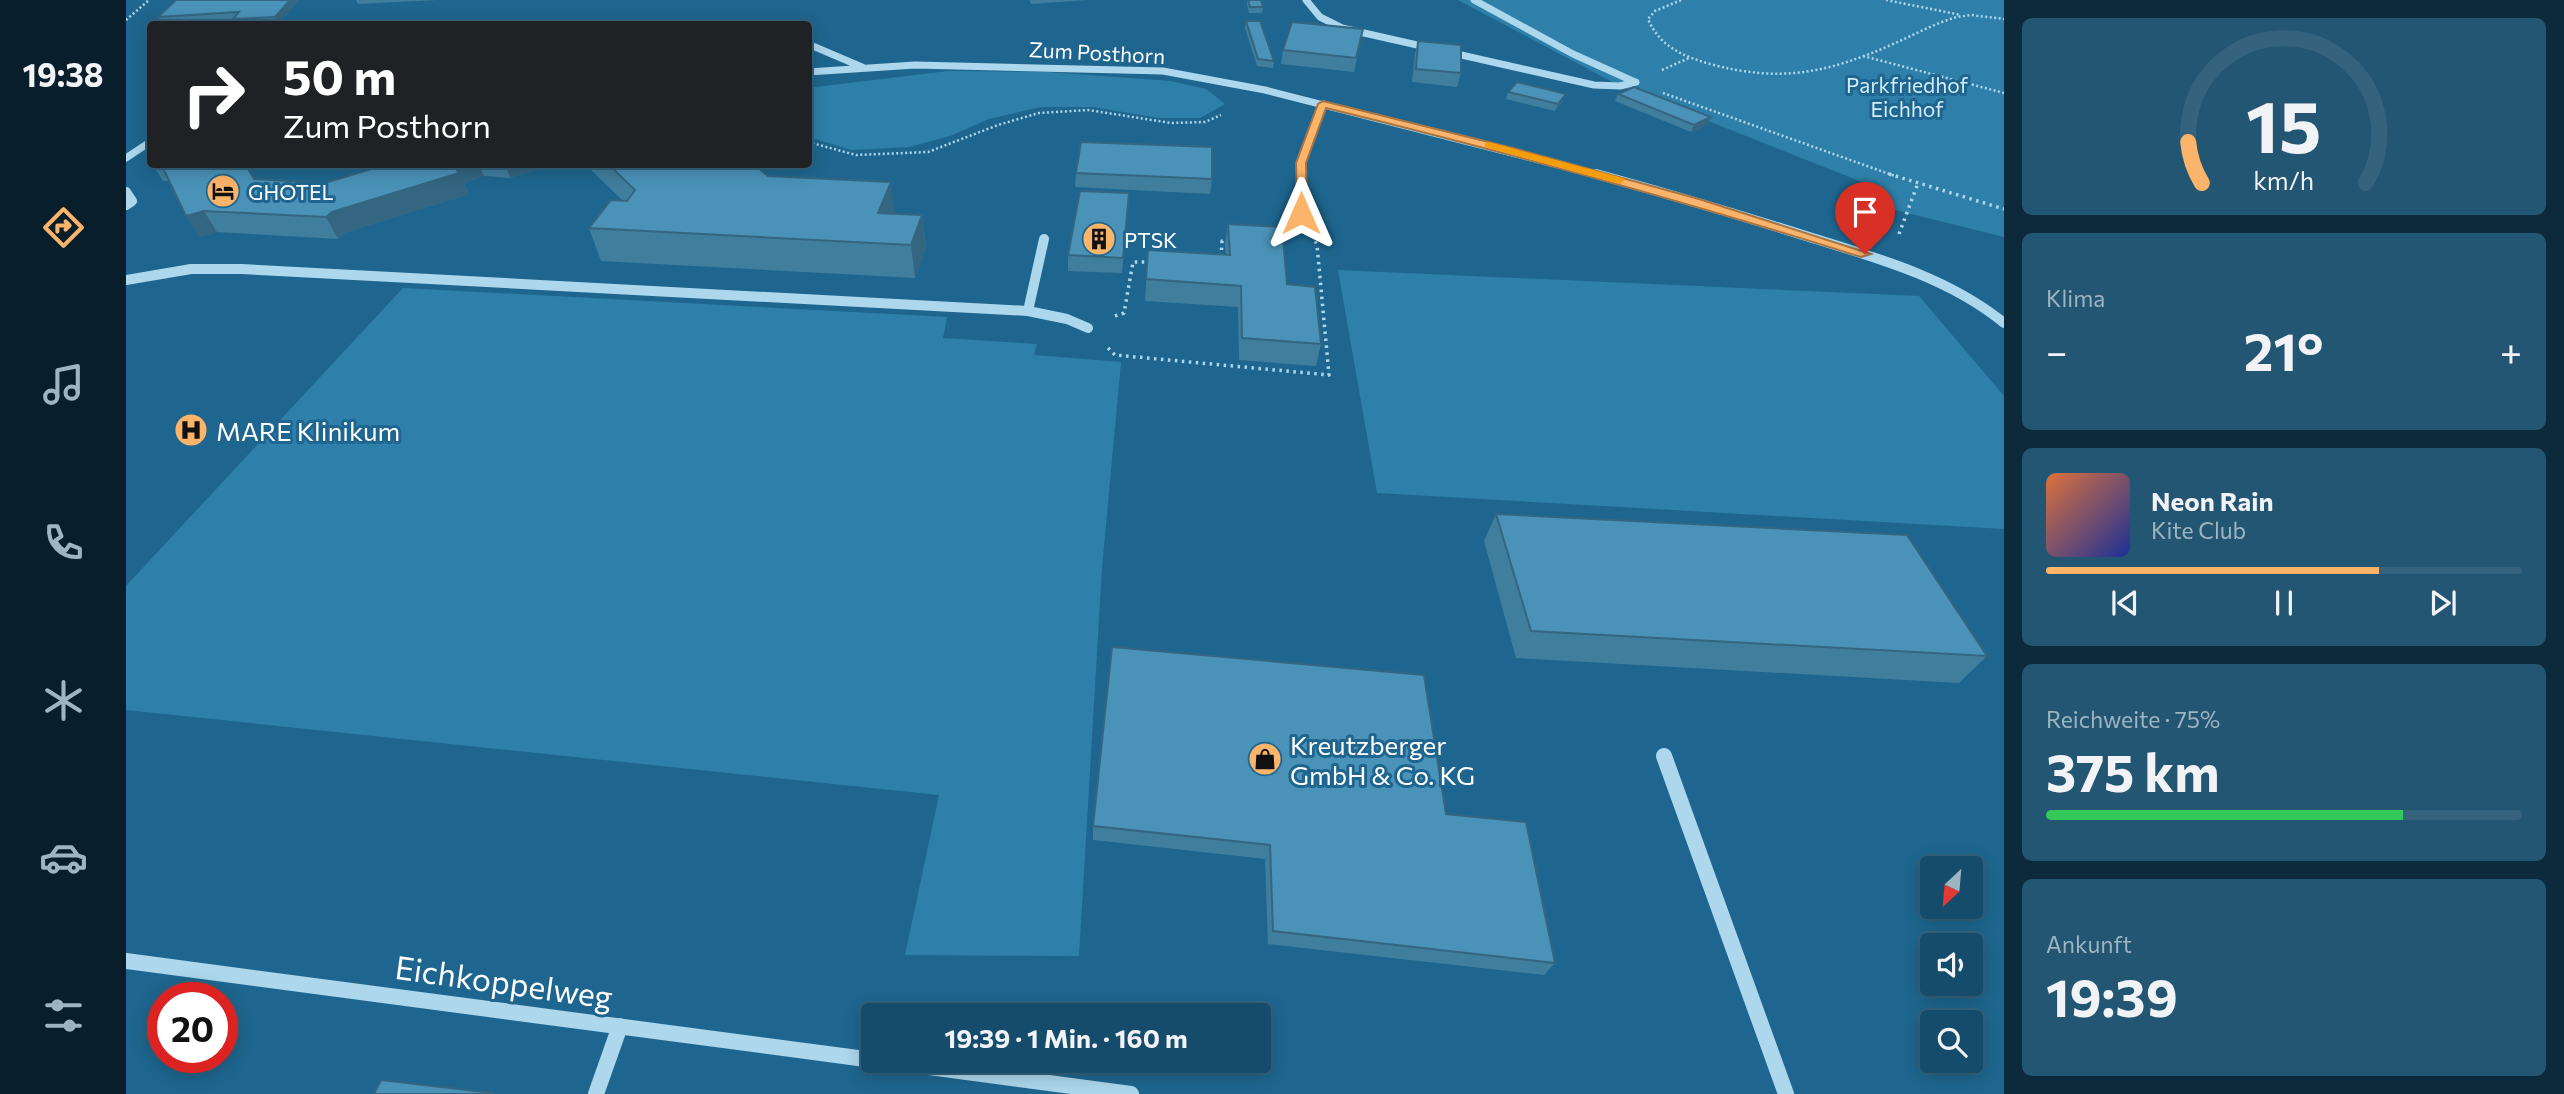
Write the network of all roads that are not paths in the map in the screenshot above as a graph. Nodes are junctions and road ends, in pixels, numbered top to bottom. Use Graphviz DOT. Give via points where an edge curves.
graph roads {
  1 [pos="1306,0"];
  2 [pos="1474,0"];
  3 [pos="812,46"];
  4 [pos="866,68"];
  5 [pos="812,72"];
  6 [pos="1323,104"];
  7 [pos="147,144"];
  8 [pos="126,158"];
  9 [pos="126,192"];
  10 [pos="126,205"];
  11 [pos="1301,213"];
  12 [pos="1044,239"];
  13 [pos="126,280"];
  14 [pos="1028,311"];
  15 [pos="2004,323"];
  16 [pos="1088,328"];
  17 [pos="1664,756"];
  18 [pos="126,961"];
  19 [pos="620,1027"];
  20 [pos="861,1058"];
  21 [pos="973,1073"];
  22 [pos="596,1094"];
  23 [pos="1131,1094"];
  24 [pos="1786,1094"];
  1 -- 2 [label="street" via="1320,17 1342,28 1594,85 1636,82"];
  3 -- 4 [label="street, Zum Posthorn"];
  4 -- 5 [label="street, Zum Posthorn"];
  4 -- 6 [label="street, Zum Posthorn" via="996,65 1163,71"];
  6 -- 11 [label="street" via="1301,163"];
  6 -- 15 [label="street, Zum Posthorn" via="1695,201 1889,261 1977,301"];
  7 -- 8 [label="street"];
  9 -- 10 [label="street" via="132,201"];
  12 -- 14 [label="street"];
  13 -- 14 [label="street" via="191,268 242,269"];
  14 -- 16 [label="street"];
  17 -- 24 [label="lane"];
  18 -- 19 [label="street, Eichkoppelweg"];
  19 -- 20 [label="street, Eichkoppelweg"];
  19 -- 22 [label="street"];
  21 -- 23 [label="street, Eichkoppelweg"];
}
